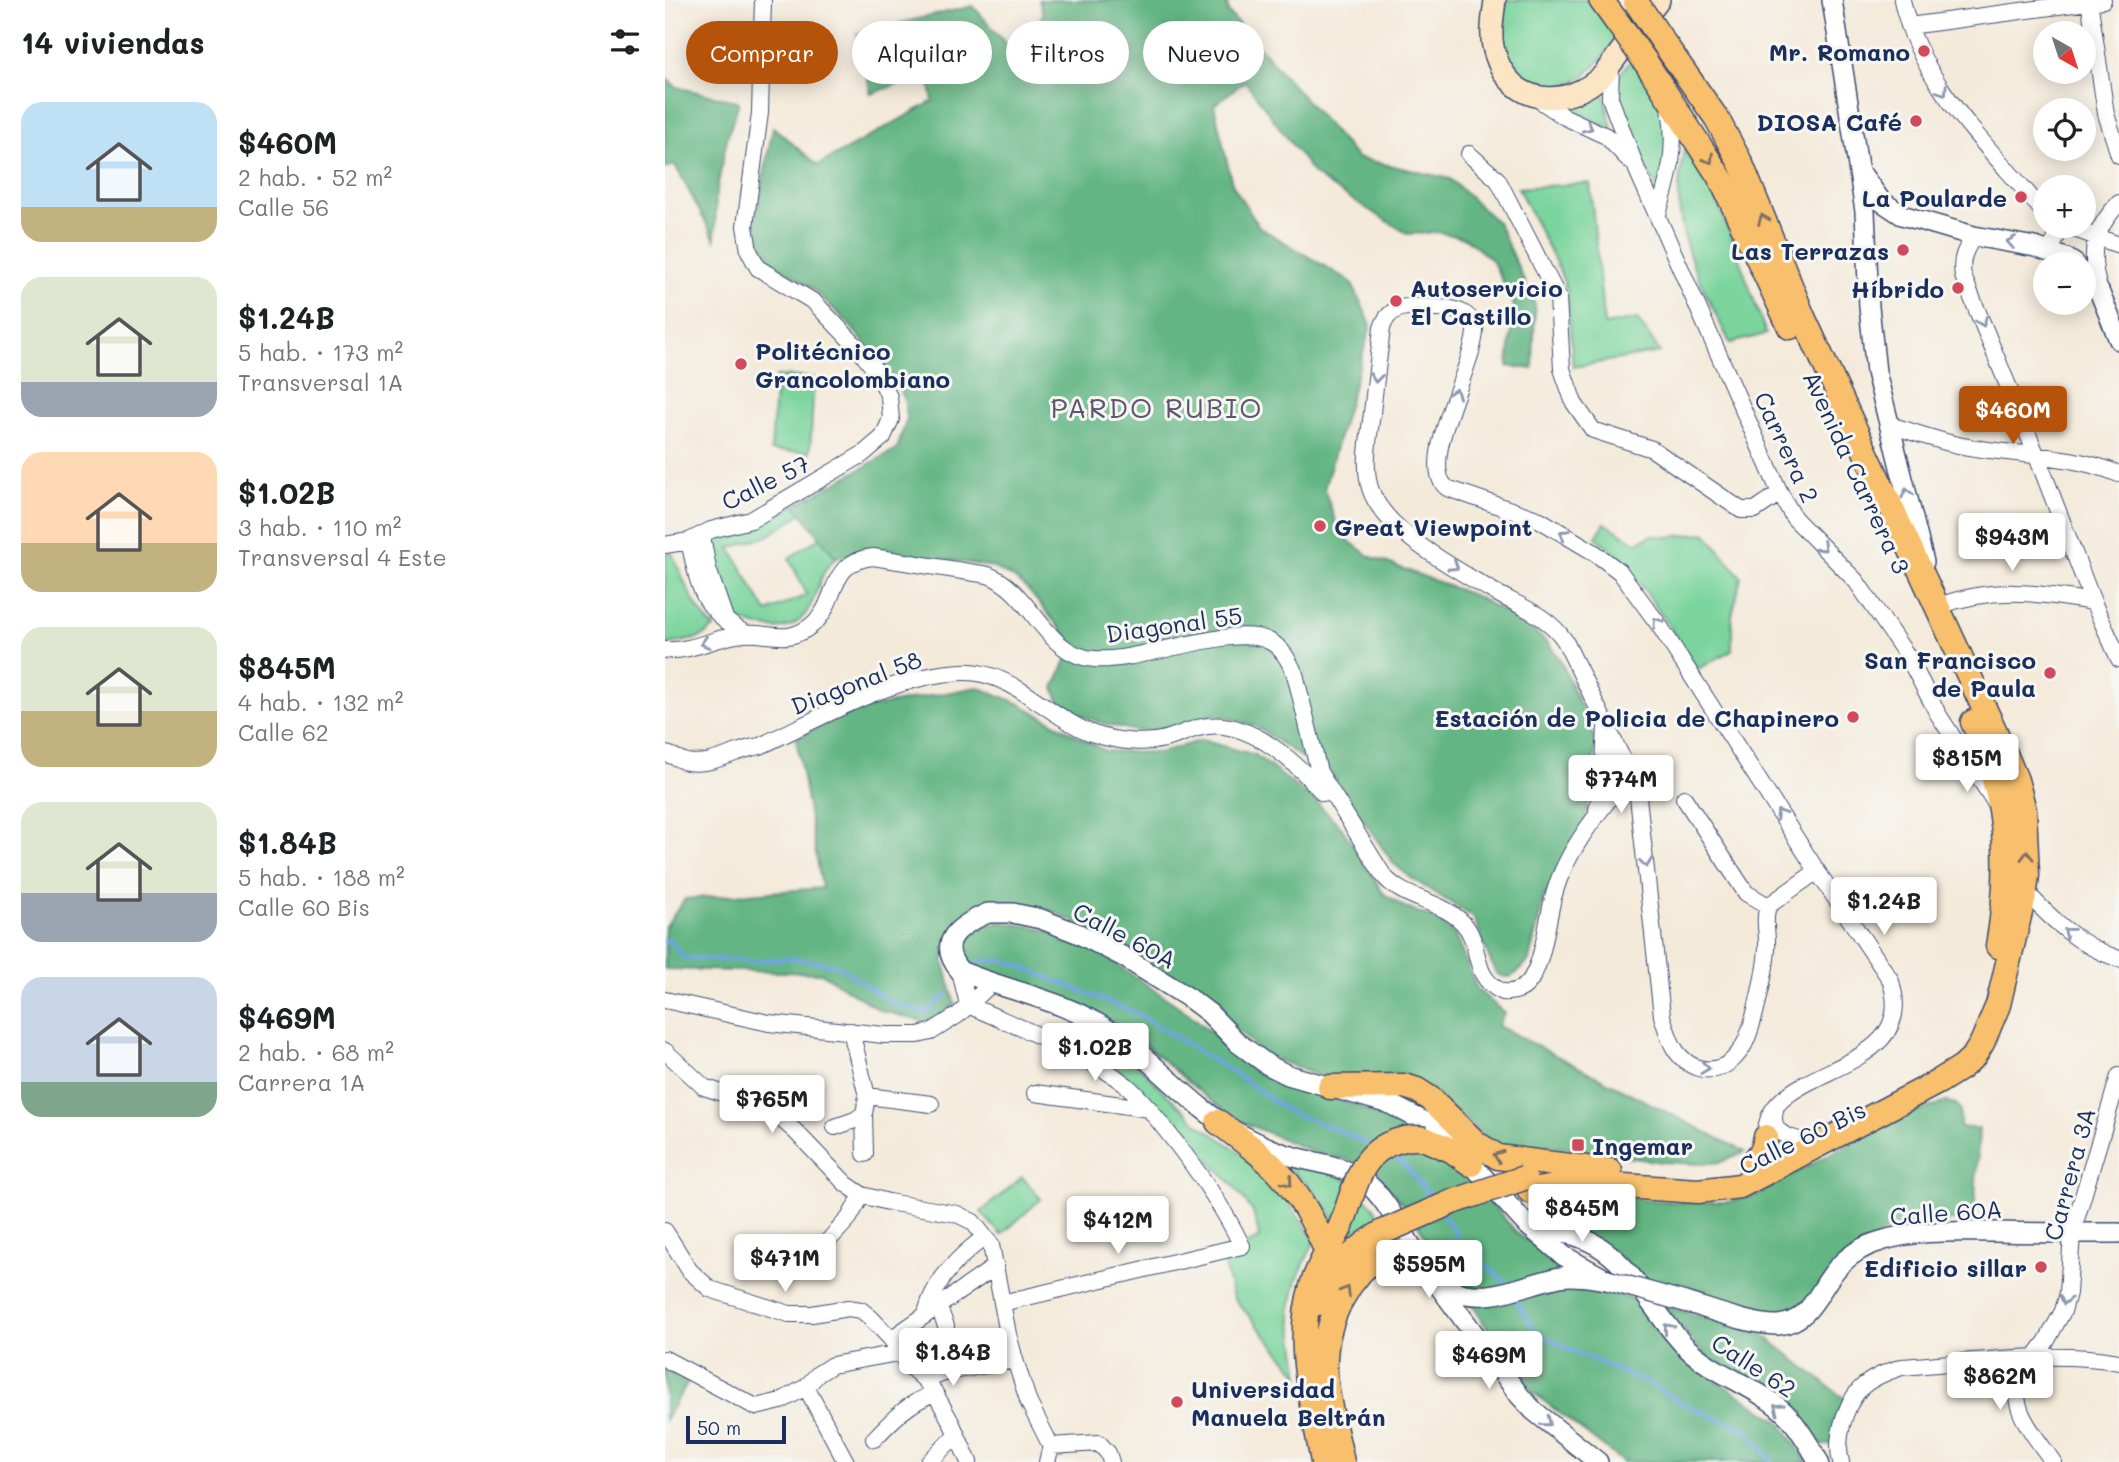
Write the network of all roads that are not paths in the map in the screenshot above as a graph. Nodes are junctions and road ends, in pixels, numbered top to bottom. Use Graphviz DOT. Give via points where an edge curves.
graph roads {
  1 [pos="762,0"];
  2 [pos="1495,0"];
  3 [pos="1601,0"];
  4 [pos="1832,0"];
  5 [pos="1902,0"];
  6 [pos="1644,1"];
  7 [pos="2094,1"];
  8 [pos="1909,26"];
  9 [pos="1611,64"];
  10 [pos="1531,94"];
  11 [pos="1668,96"];
  12 [pos="1469,155"];
  13 [pos="2119,155"];
  14 [pos="1637,170"];
  15 [pos="1860,172"];
  16 [pos="2033,199"];
  17 [pos="2119,203"];
  18 [pos="1658,214"];
  19 [pos="1974,236"];
  20 [pos="2096,237"];
  21 [pos="2056,238"];
  22 [pos="2096,238"];
  23 [pos="2119,245"];
  24 [pos="2050,251"];
  25 [pos="2096,287"];
  26 [pos="2099,291"];
  27 [pos="2119,340"];
  28 [pos="1889,425"];
  29 [pos="2036,454"];
  30 [pos="2119,474"];
  31 [pos="1780,493"];
  32 [pos="695,539"];
  33 [pos="665,545"];
  34 [pos="2093,601"];
  35 [pos="1936,607"];
  36 [pos="746,634"];
  37 [pos="665,650"];
  38 [pos="2119,659"];
  39 [pos="1606,728"];
  40 [pos="665,754"];
  41 [pos="1634,783"];
  42 [pos="1684,798"];
  43 [pos="2003,816"];
  44 [pos="1595,820"];
  45 [pos="1350,824"];
  46 [pos="1817,871"];
  47 [pos="2025,891"];
  48 [pos="1768,906"];
  49 [pos="2119,959"];
  50 [pos="960,971"];
  51 [pos="1999,975"];
  52 [pos="992,983"];
  53 [pos="665,1000"];
  54 [pos="968,1005"];
  55 [pos="851,1031"];
  56 [pos="665,1051"];
  57 [pos="2119,1076"];
  58 [pos="1330,1087"];
  59 [pos="1035,1093"];
  60 [pos="867,1096"];
  61 [pos="931,1104"];
  62 [pos="1775,1108"];
  63 [pos="1150,1109"];
  64 [pos="864,1114"];
  65 [pos="1218,1122"];
  66 [pos="835,1127"];
  67 [pos="1800,1140"];
  68 [pos="866,1154"];
  69 [pos="1769,1155"];
  70 [pos="1471,1164"];
  71 [pos="1614,1171"];
  72 [pos="1527,1185"];
  73 [pos="862,1195"];
  74 [pos="1529,1228"];
  75 [pos="665,1231"];
  76 [pos="2072,1233"];
  77 [pos="2119,1233"];
  78 [pos="985,1237"];
  79 [pos="829,1240"];
  80 [pos="1327,1252"];
  81 [pos="996,1266"];
  82 [pos="1429,1273"];
  83 [pos="1607,1280"];
  84 [pos="1534,1285"];
  85 [pos="1002,1303"];
  86 [pos="932,1311"];
  87 [pos="946,1326"];
  88 [pos="894,1346"];
  89 [pos="1317,1357"];
  90 [pos="665,1359"];
  91 [pos="2033,1359"];
  92 [pos="1015,1360"];
  93 [pos="2119,1362"];
  94 [pos="806,1387"];
  95 [pos="930,1387"];
  96 [pos="956,1434"];
  97 [pos="874,1439"];
  98 [pos="1049,1454"];
  99 [pos="1109,1457"];
  100 [pos="846,1462"];
  101 [pos="929,1462"];
  102 [pos="968,1462"];
  103 [pos="1323,1462"];
  104 [pos="1342,1462"];
  105 [pos="1598,1462"];
  106 [pos="1819,1462"];
  107 [pos="1841,1462"];
  108 [pos="2053,1462"];
  1 -- 32 [label="street, Calle 57" via="760,113 745,226 749,251 758,268 814,302 858,348 879,375 889,397 891,419 884,437 847,465 751,520"];
  2 -- 10 [label="main road" via="1494,52 1506,75"];
  3 -- 11 [label="main road, Avenida Carrera 3, bridge"];
  4 -- 15 [label="street"];
  5 -- 8 [label="street"];
  6 -- 9 [label="main road"];
  35 -- 6 [label="main road, Avenida Carrera 3, one-way, bridge" via="1803,317 1741,164 1666,46"];
  7 -- 8 [label="street"];
  7 -- 13 [label="street" via="2106,114"];
  8 -- 16 [label="street, one-way" via="1923,61 1947,97"];
  9 -- 10 [label="main road" via="1581,92 1546,99"];
  9 -- 14 [label="street, Carrera 2" via="1610,98"];
  10 -- 14 [label="street, Carrera 2, one-way" via="1606,136"];
  11 -- 18 [label="street" via="1673,159"];
  11 -- 43 [label="main road, Avenida Carrera 3, one-way" via="1721,178 1980,736"];
  12 -- 31 [label="street" via="1497,180 1558,297 1562,369 1574,403 1593,430 1652,449 1741,510 1755,510"];
  14 -- 18 [label="street, Carrera 2"];
  15 -- 19 [label="street" via="1891,209"];
  15 -- 28 [label="street" via="1871,336"];
  17 -- 20 [label="street"];
  18 -- 31 [label="street, Carrera 2"];
  24 -- 19 [label="street, one-way"];
  19 -- 29 [label="street, one-way" via="1964,250 1963,276"];
  20 -- 23 [label="street"];
  21 -- 24 [label="street"];
  22 -- 26 [label="street" via="2093,257"];
  25 -- 26 [label="street"];
  26 -- 27 [label="street"];
  28 -- 29 [label="street" via="1965,446"];
  35 -- 28 [label="street, one-way"];
  29 -- 30 [label="street"];
  29 -- 34 [label="street"];
  31 -- 43 [label="street, Carrera 2, one-way" via="1794,518 1856,582 1908,657"];
  32 -- 33 [label="street, Calle 57"];
  32 -- 36 [label="street" via="725,619"];
  34 -- 35 [label="street" via="2002,591"];
  34 -- 38 [label="street"];
  47 -- 35 [label="main road, Avenida Carrera 3, one-way" via="2025,827 2016,780"];
  36 -- 37 [label="street, one-way"];
  36 -- 45 [label="street, Diagonal 55" via="785,638 810,626 827,607 844,569 873,557 998,578 1066,649 1086,658 1117,658 1242,635 1269,641 1288,659 1295,674 1315,761"];
  39 -- 41 [label="street"];
  39 -- 44 [label="street"];
  46 -- 39 [label="street, one-way" via="1620,572 1540,520 1440,483 1437,472 1447,421 1475,325 1466,314 1453,309 1408,306 1391,313 1382,328 1366,461 1370,490 1389,518 1412,538 1554,627 1570,650"];
  40 -- 45 [label="street, Diagonal 58" via="688,762 715,760 760,746 910,681 935,674 979,672 1006,683 1069,723 1107,737 1149,742 1206,726 1242,732 1293,761"];
  41 -- 44 [label="street" via="1613,794"];
  41 -- 48 [label="street, one-way" via="1662,1016 1675,1050 1689,1065 1717,1070 1743,1047 1766,965"];
  42 -- 48 [label="street" via="1746,893"];
  43 -- 51 [label="main road, Avenida Carrera 3" via="2006,878"];
  44 -- 45 [label="street" via="1558,881 1531,979 1518,990 1503,992 1481,970 1465,926 1444,909 1391,884"];
  46 -- 48 [label="street"];
  46 -- 62 [label="street" via="1890,979 1892,1018 1883,1040 1874,1048 1805,1084"];
  49 -- 47 [label="street, one-way" via="2076,939"];
  47 -- 51 [label="main road, Avenida Carrera 3"];
  50 -- 52 [label="street, Calle 60A"];
  50 -- 54 [label="street"];
  50 -- 58 [label="street, Calle 60A" via="949,943 972,920 1013,913 1041,919 1122,956 1189,998 1268,1065"];
  51 -- 67 [label="main road, Calle 60 Bis" via="1974,1034 1954,1059"];
  51 -- 69 [label="main road, Calle 60 Bis" via="1998,1004 1982,1043 1962,1067 1938,1082"];
  52 -- 54 [label="street"];
  52 -- 65 [label="street, Calle 60A" via="1108,1029"];
  53 -- 55 [label="street" via="769,1023"];
  54 -- 55 [label="street" via="931,1032 918,1035"];
  54 -- 63 [label="street" via="1084,1059 1126,1085"];
  55 -- 60 [label="street"];
  56 -- 73 [label="street" via="704,1087 771,1109"];
  57 -- 76 [label="street, Carrera 3A"];
  58 -- 70 [label="street, Calle 60A" via="1409,1112 1439,1131"];
  71 -- 58 [label="main road, one-way" via="1498,1157 1477,1144 1431,1099 1404,1086"];
  59 -- 63 [label="street"];
  60 -- 61 [label="street"];
  60 -- 64 [label="street"];
  62 -- 67 [label="street" via="1773,1120 1779,1132"];
  62 -- 69 [label="street" via="1768,1122"];
  63 -- 85 [label="street" via="1188,1158 1243,1246"];
  64 -- 66 [label="street"];
  64 -- 68 [label="street"];
  65 -- 80 [label="main road, one-way" via="1282,1174 1309,1212"];
  65 -- 82 [label="street, Calle 60A" via="1263,1146 1364,1180 1398,1221"];
  67 -- 69 [label="main road, Calle 60 Bis"];
  69 -- 71 [label="main road, Calle 60 Bis" via="1715,1174"];
  69 -- 72 [label="main road, Calle 60 Bis" via="1740,1186 1721,1189"];
  70 -- 74 [label="street, Calle 60A"];
  70 -- 80 [label="main road, bridge" via="1451,1150 1418,1138 1375,1151 1355,1183"];
  71 -- 72 [label="main road, Calle 60 Bis" via="1565,1173"];
  72 -- 89 [label="main road, Calle 60 Bis, bridge" via="1452,1202 1387,1239 1367,1241 1340,1266 1325,1290 1311,1324"];
  73 -- 78 [label="street" via="957,1214 973,1222"];
  73 -- 79 [label="street"];
  74 -- 83 [label="street, Calle 60A" via="1564,1256"];
  74 -- 84 [label="street" via="1545,1263"];
  106 -- 74 [label="street, Calle 62, one-way" via="1788,1416 1686,1347 1607,1252 1580,1238"];
  75 -- 88 [label="street" via="690,1271 710,1289 789,1314 861,1310"];
  76 -- 77 [label="street, Calle 60A"];
  76 -- 83 [label="street, Calle 60A, bridge" via="1947,1232 1878,1241 1839,1265 1807,1312 1779,1325"];
  76 -- 91 [label="street, Carrera 3A, one-way" via="2063,1311"];
  78 -- 81 [label="street"];
  78 -- 86 [label="street" via="954,1263 929,1299"];
  80 -- 89 [label="main road" via="1315,1277 1304,1330"];
  81 -- 85 [label="street"];
  81 -- 86 [label="street"];
  82 -- 84 [label="street, Calle 60A" via="1454,1291 1477,1295"];
  82 -- 105 [label="street, one-way" via="1520,1396"];
  83 -- 84 [label="street, Calle 60A" via="1562,1276"];
  85 -- 92 [label="street"];
  86 -- 87 [label="street"];
  86 -- 88 [label="street"];
  88 -- 94 [label="street" via="832,1365"];
  88 -- 95 [label="street"];
  89 -- 103 [label="main road" via="1309,1384"];
  89 -- 104 [label="main road"];
  90 -- 94 [label="street" via="756,1407 781,1401"];
  91 -- 93 [label="street"];
  91 -- 107 [label="street" via="1902,1367 1884,1373 1859,1390 1846,1414 1837,1448"];
  91 -- 108 [label="street, Carrera 3A" via="2017,1385 2017,1405"];
  92 -- 95 [label="street" via="947,1372"];
  92 -- 98 [label="street"];
  94 -- 100 [label="street"];
  95 -- 96 [label="street"];
  95 -- 97 [label="street" via="925,1397 900,1413"];
  96 -- 101 [label="street"];
  96 -- 102 [label="street"];
  98 -- 99 [label="street" via="1099,1444"];
}
